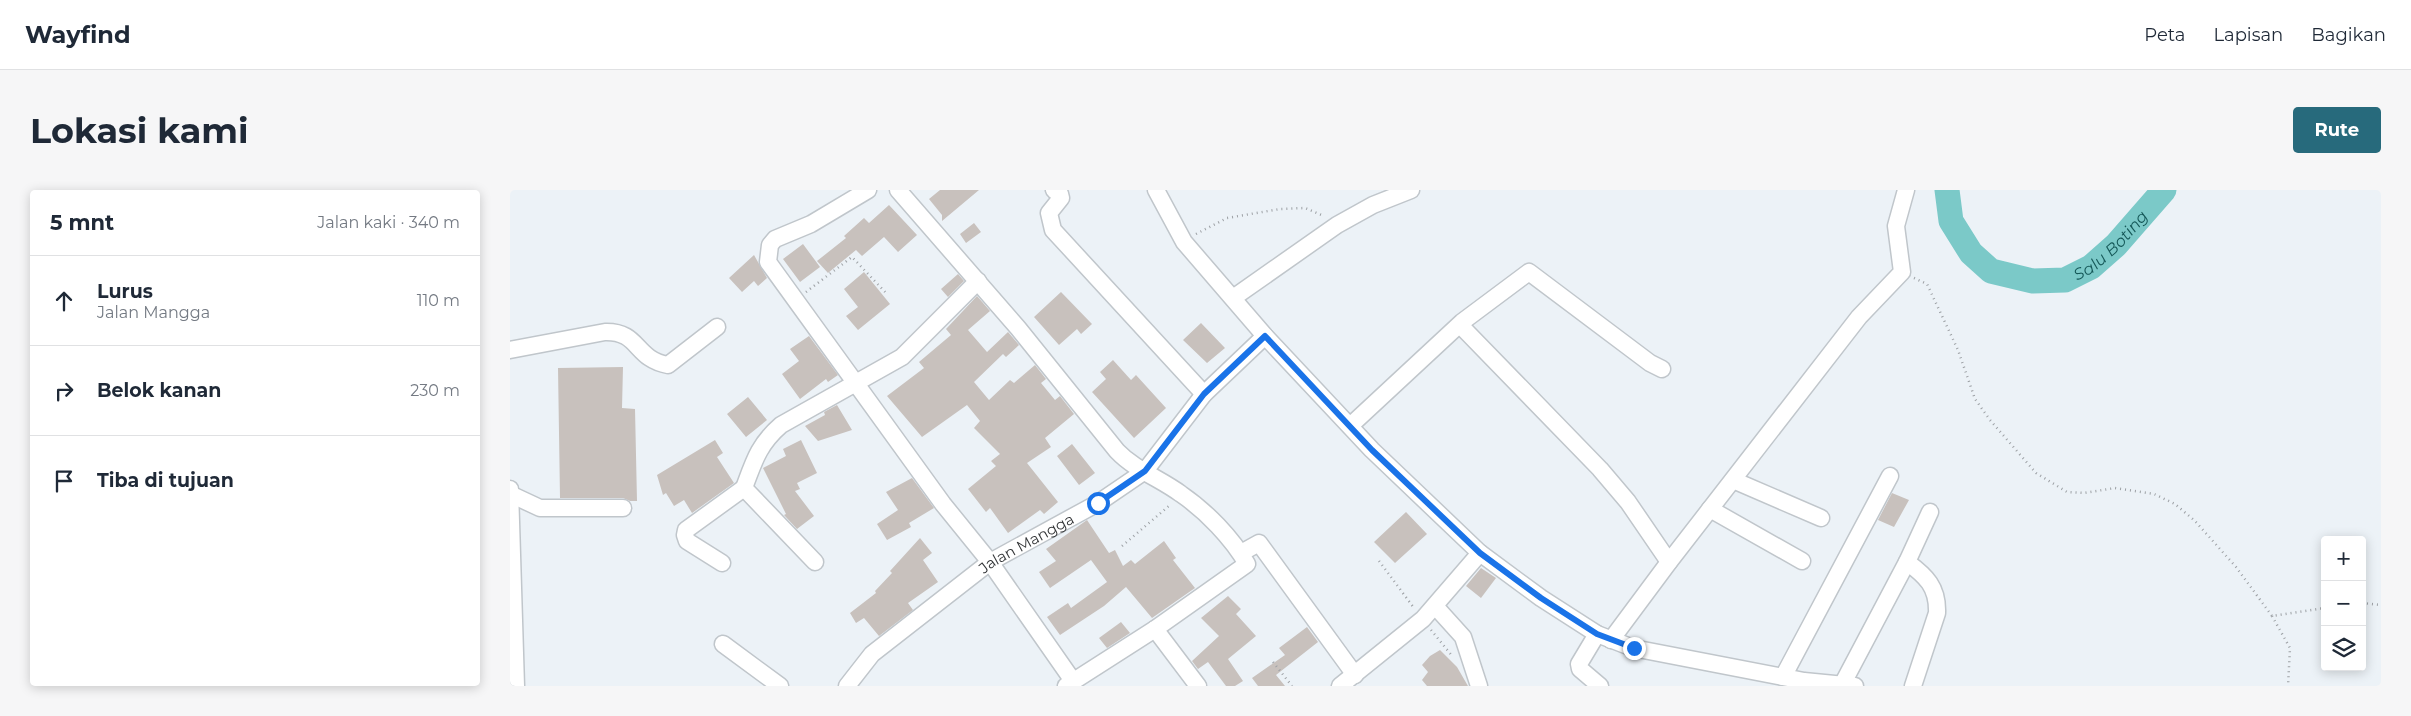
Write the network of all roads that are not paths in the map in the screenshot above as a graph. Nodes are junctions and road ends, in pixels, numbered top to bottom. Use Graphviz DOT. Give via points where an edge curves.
graph roads {
  1 [pos="868,190"];
  2 [pos="898,190"];
  3 [pos="1054,190"];
  4 [pos="1156,190"];
  5 [pos="1412,190"];
  6 [pos="1906,190"];
  7 [pos="978,281"];
  8 [pos="1233,298"];
  9 [pos="1460,325"];
  10 [pos="717,327"];
  11 [pos="1265,336"];
  12 [pos="510,350"];
  13 [pos="1662,369"];
  14 [pos="857,384"];
  15 [pos="1204,394"];
  16 [pos="1350,426"];
  17 [pos="1145,471"];
  18 [pos="1890,476"];
  19 [pos="1733,480"];
  20 [pos="744,488"];
  21 [pos="510,489"];
  22 [pos="510,494"];
  23 [pos="623,508"];
  24 [pos="1710,509"];
  25 [pos="1930,512"];
  26 [pos="1821,518"];
  27 [pos="1241,553"];
  28 [pos="1480,553"];
  29 [pos="1802,561"];
  30 [pos="815,562"];
  31 [pos="990,562"];
  32 [pos="1669,562"];
  33 [pos="1907,562"];
  34 [pos="722,563"];
  35 [pos="1435,606"];
  36 [pos="1154,629"];
  37 [pos="1604,637"];
  38 [pos="723,644"];
  39 [pos="1355,675"];
  40 [pos="1783,677"];
  41 [pos="1803,683"];
  42 [pos="1069,684"];
  43 [pos="1848,685"];
  44 [pos="516,686"];
  45 [pos="780,686"];
  46 [pos="847,686"];
  47 [pos="1198,686"];
  48 [pos="1340,686"];
  49 [pos="1479,686"];
  50 [pos="1600,686"];
  51 [pos="1913,686"];
  1 -- 14 [label="street" via="811,224 778,237 771,244 768,262"];
  2 -- 7 [label="street"];
  3 -- 15 [label="street" via="1061,198 1049,213 1053,230"];
  4 -- 8 [label="street" via="1184,242"];
  5 -- 8 [label="street" via="1373,205 1337,225"];
  6 -- 19 [label="street" via="1896,226 1902,272 1859,317"];
  7 -- 14 [label="street" via="905,355"];
  7 -- 17 [label="street" via="1118,451 1130,464"];
  8 -- 11 [label="street"];
  9 -- 13 [label="street" via="1529,272"];
  9 -- 16 [label="street"];
  9 -- 32 [label="street" via="1600,469 1628,502"];
  10 -- 12 [label="street" via="668,364 648,359 627,335 618,332"];
  11 -- 15 [label="street, Jalan Mangga"];
  11 -- 16 [label="street"];
  14 -- 20 [label="street" via="781,425 766,438"];
  14 -- 31 [label="street" via="943,504"];
  15 -- 17 [label="street, Jalan Mangga"];
  16 -- 28 [label="street"];
  17 -- 27 [label="street" via="1182,494"];
  17 -- 31 [label="street, Jalan Mangga" via="1098,503"];
  18 -- 40 [label="street"];
  19 -- 24 [label="street"];
  19 -- 26 [label="street"];
  20 -- 30 [label="street"];
  20 -- 34 [label="street" via="686,530 687,540"];
  21 -- 22 [label="street"];
  22 -- 23 [label="street" via="540,508"];
  22 -- 44 [label="street"];
  24 -- 29 [label="street"];
  24 -- 32 [label="street"];
  25 -- 33 [label="street"];
  27 -- 36 [label="street" via="1247,564"];
  27 -- 39 [label="street" via="1259,543"];
  28 -- 35 [label="street"];
  28 -- 37 [label="street" via="1541,598"];
  31 -- 42 [label="street"];
  31 -- 46 [label="street, Jalan Mangga" via="872,654"];
  32 -- 37 [label="street"];
  33 -- 43 [label="street"];
  33 -- 51 [label="street" via="1930,581 1937,603"];
  35 -- 39 [label="street"];
  35 -- 49 [label="street" via="1463,637"];
  36 -- 42 [label="street"];
  36 -- 47 [label="street"];
  37 -- 40 [label="street" via="1634,648"];
  37 -- 50 [label="street" via="1579,664 1580,669"];
  38 -- 45 [label="street"];
  39 -- 48 [label="street"];
  40 -- 41 [label="street"];
  41 -- 43 [label="street"];
}
